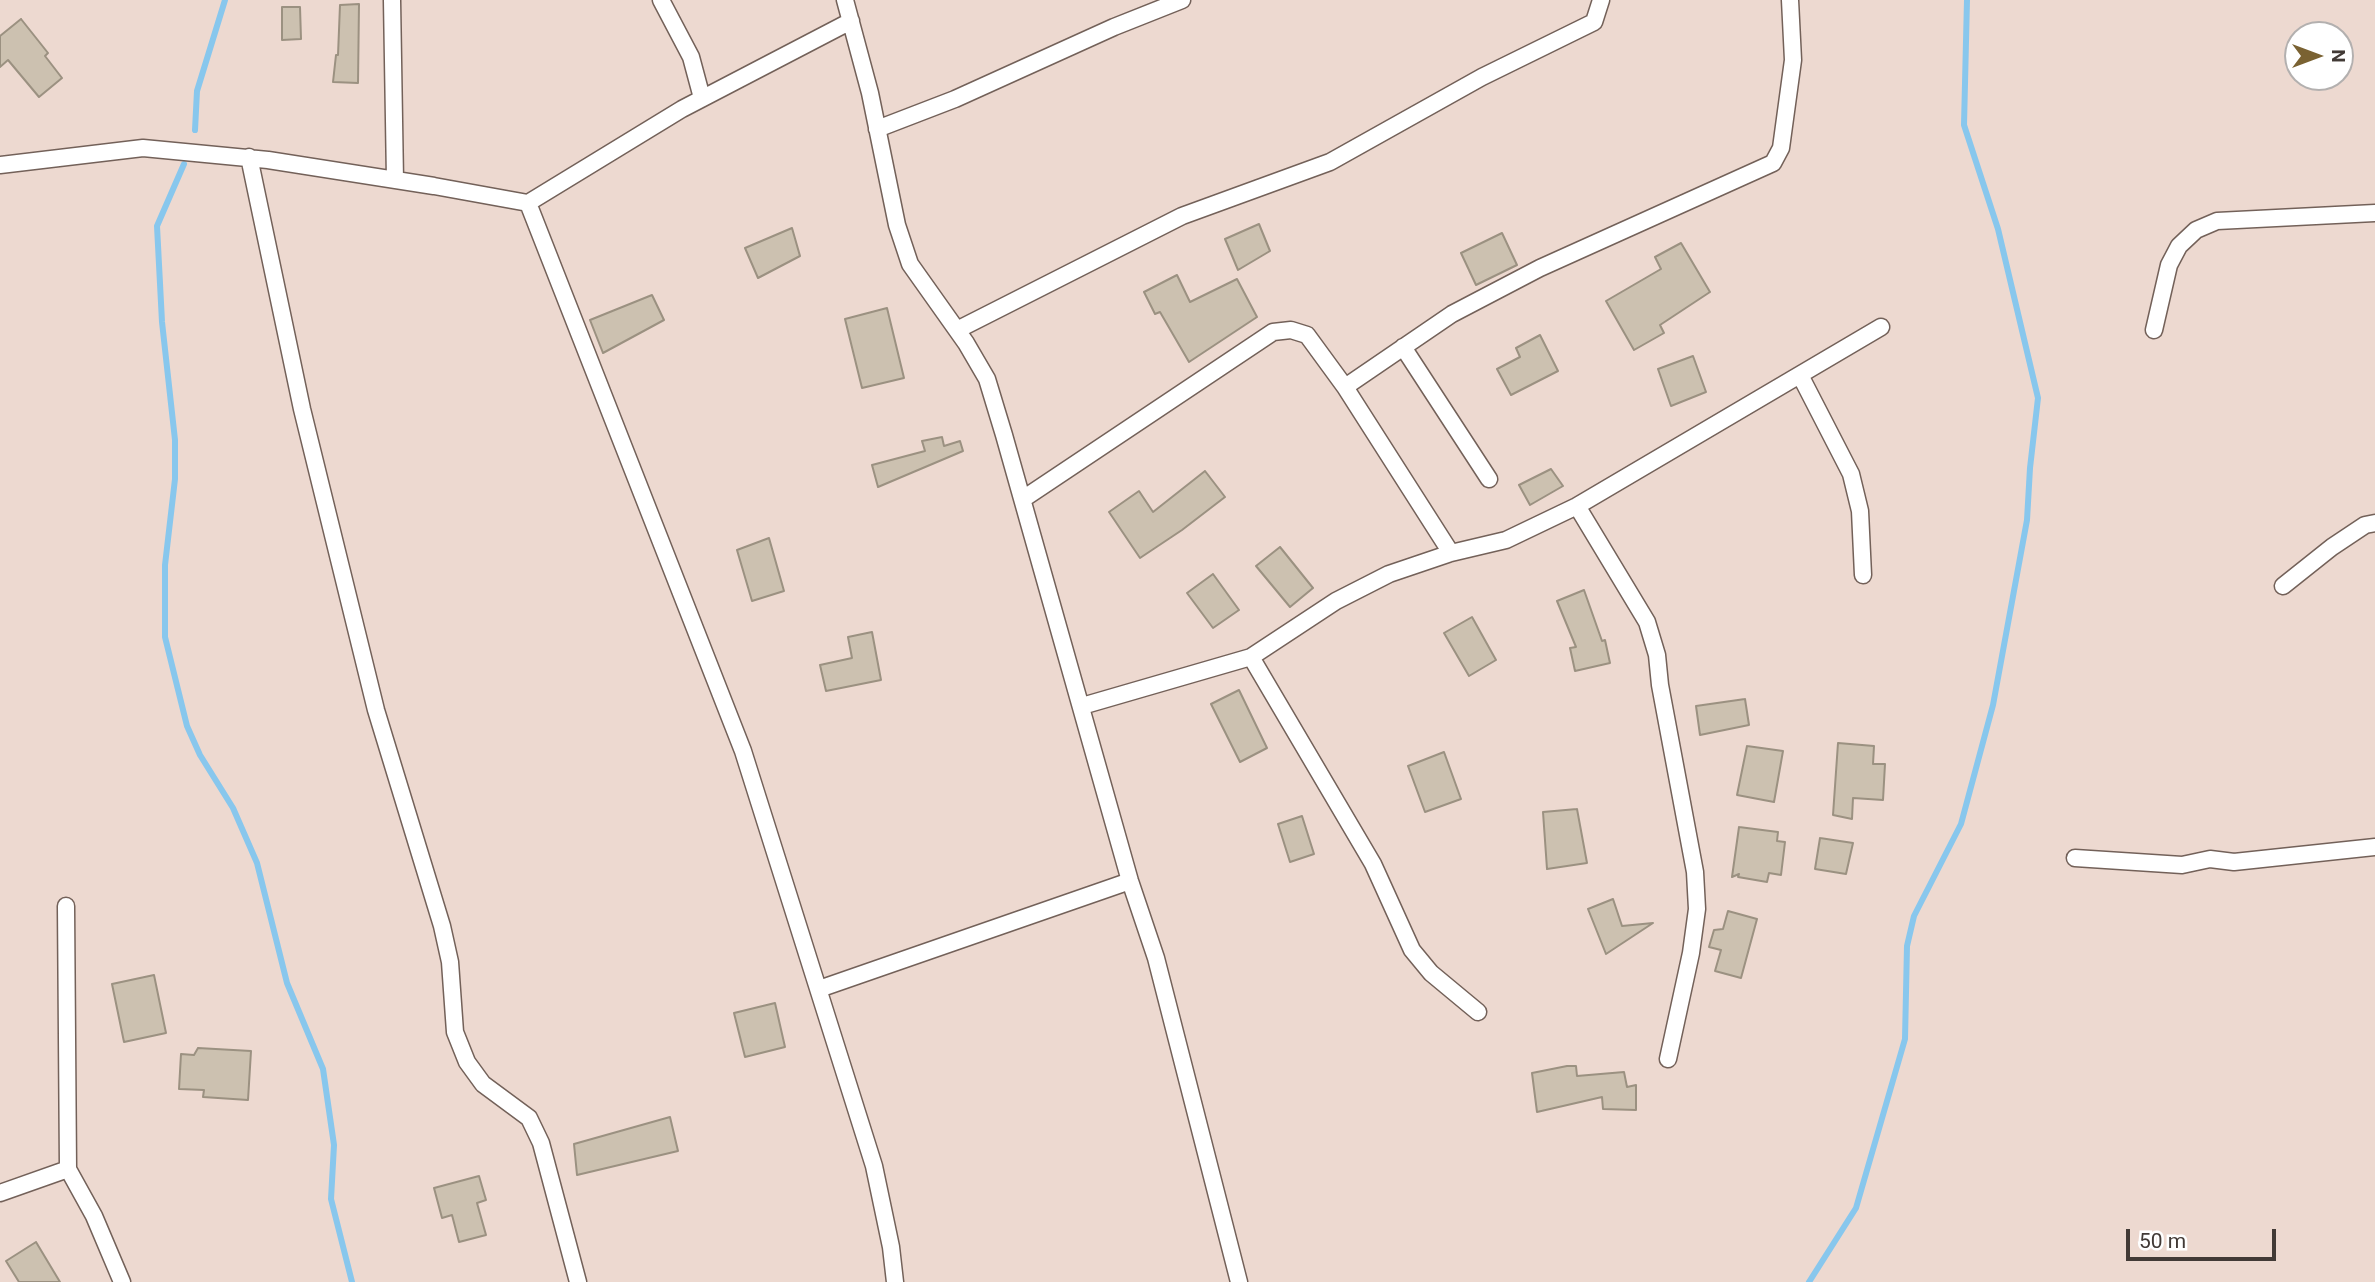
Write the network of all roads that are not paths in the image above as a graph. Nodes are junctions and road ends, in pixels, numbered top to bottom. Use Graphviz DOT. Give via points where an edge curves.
graph roads {
  1 [pos="392,0"];
  2 [pos="661,0"];
  3 [pos="845,0"];
  4 [pos="1182,0"];
  5 [pos="1601,0"];
  6 [pos="1790,0"];
  7 [pos="851,21"];
  8 [pos="702,98"];
  9 [pos="877,129"];
  10 [pos="249,158"];
  11 [pos="0,166"];
  12 [pos="395,180"];
  13 [pos="528,203"];
  14 [pos="2375,213"];
  15 [pos="1881,327"];
  16 [pos="957,330"];
  17 [pos="2154,330"];
  18 [pos="1403,347"];
  19 [pos="1800,375"];
  20 [pos="1345,387"];
  21 [pos="1489,479"];
  22 [pos="1023,499"];
  23 [pos="1577,506"];
  24 [pos="2375,523"];
  25 [pos="1451,553"];
  26 [pos="1863,575"];
  27 [pos="2283,586"];
  28 [pos="1251,657"];
  29 [pos="1082,706"];
  30 [pos="2375,847"];
  31 [pos="2075,858"];
  32 [pos="1130,881"];
  33 [pos="66,906"];
  34 [pos="819,989"];
  35 [pos="1478,1012"];
  36 [pos="1668,1059"];
  37 [pos="68,1169"];
  38 [pos="0,1194"];
  39 [pos="122,1282"];
  40 [pos="578,1282"];
  41 [pos="895,1282"];
  42 [pos="1239,1282"];
  1 -- 12 [label="street"];
  2 -- 8 [label="street" via="691,57"];
  3 -- 7 [label="street"];
  4 -- 9 [label="street"];
  5 -- 16 [label="street" via="1594,22 1482,77 1329,162 1182,216"];
  6 -- 18 [label="street" via="1793,60 1781,148 1773,163 1540,268 1452,314"];
  7 -- 8 [label="street"];
  7 -- 9 [label="street"];
  8 -- 13 [label="street"];
  9 -- 16 [label="street" via="910,264"];
  10 -- 11 [label="street" via="143,148"];
  10 -- 12 [label="street"];
  10 -- 40 [label="street" via="302,409 373,697 442,926 450,962 455,1032 467,1062 483,1084 528,1118 541,1143"];
  12 -- 13 [label="street"];
  13 -- 34 [label="street" via="743,751"];
  14 -- 17 [label="street" via="2217,221 2196,230 2179,246 2169,265"];
  15 -- 19 [label="street"];
  16 -- 22 [label="street" via="987,379"];
  18 -- 20 [label="street"];
  18 -- 21 [label="street"];
  19 -- 23 [label="street"];
  19 -- 26 [label="street" via="1851,474 1860,511"];
  20 -- 22 [label="street" via="1307,335 1291,330 1273,332"];
  20 -- 25 [label="street"];
  22 -- 29 [label="street"];
  23 -- 25 [label="street" via="1506,540"];
  23 -- 36 [label="street" via="1647,622 1657,655 1695,872 1697,909 1691,953"];
  24 -- 27 [label="street" via="2332,547"];
  25 -- 28 [label="street" via="1389,574"];
  28 -- 29 [label="street"];
  28 -- 35 [label="street" via="1373,864 1412,950 1431,973"];
  29 -- 32 [label="street"];
  30 -- 31 [label="street" via="2182,865"];
  32 -- 34 [label="street"];
  32 -- 42 [label="street" via="1156,958"];
  33 -- 37 [label="street"];
  34 -- 41 [label="street" via="874,1166"];
  37 -- 38 [label="street"];
  37 -- 39 [label="street"];
}
